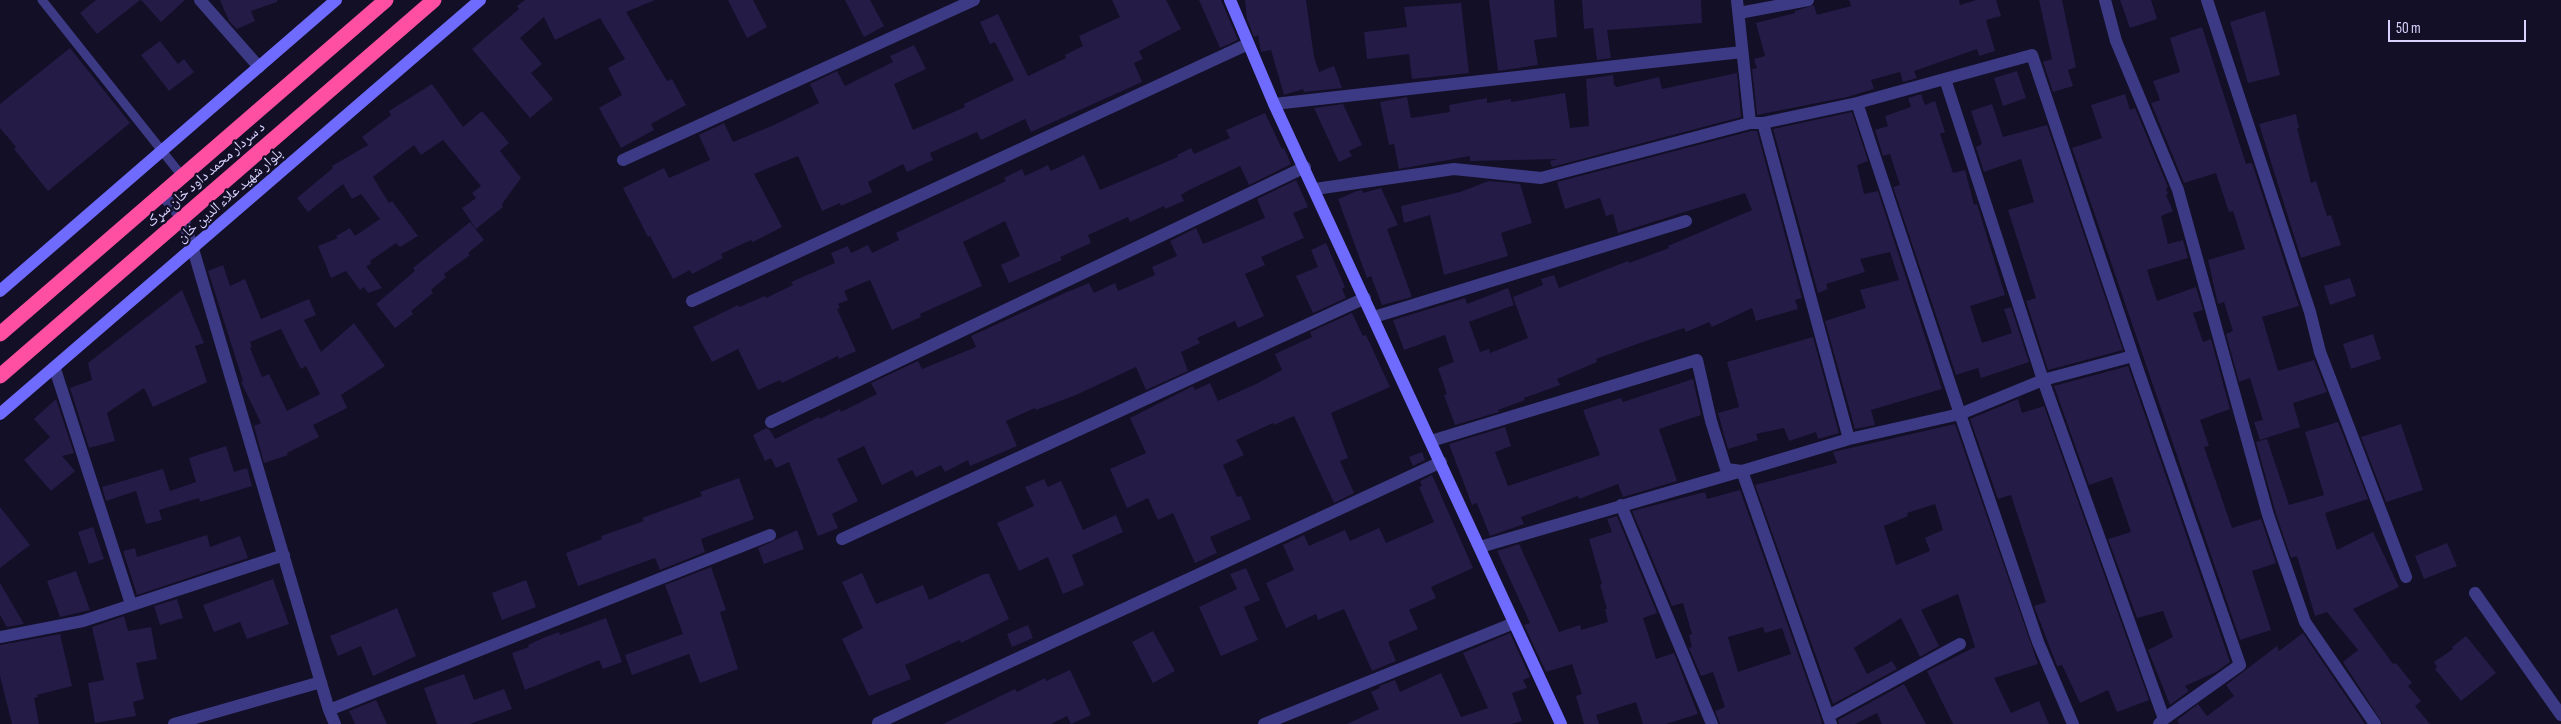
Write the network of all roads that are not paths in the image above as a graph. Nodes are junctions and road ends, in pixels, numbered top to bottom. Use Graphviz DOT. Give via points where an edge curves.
graph roads {
  1 [pos="42,0"];
  2 [pos="200,0"];
  3 [pos="336,0"];
  4 [pos="386,0"];
  5 [pos="434,0"];
  6 [pos="480,0"];
  7 [pos="974,0"];
  8 [pos="1230,0"];
  9 [pos="1737,0"];
  10 [pos="1808,0"];
  11 [pos="2105,0"];
  12 [pos="2207,0"];
  13 [pos="1739,13"];
  14 [pos="1248,44"];
  15 [pos="1742,52"];
  16 [pos="259,67"];
  17 [pos="1945,79"];
  18 [pos="1857,103"];
  19 [pos="1274,104"];
  20 [pos="1756,123"];
  21 [pos="161,152"];
  22 [pos="623,160"];
  23 [pos="1305,168"];
  24 [pos="182,176"];
  25 [pos="1315,189"];
  26 [pos="162,194"];
  27 [pos="183,219"];
  28 [pos="1686,221"];
  29 [pos="193,249"];
  30 [pos="0,291"];
  31 [pos="1365,298"];
  32 [pos="692,301"];
  33 [pos="1374,317"];
  34 [pos="0,334"];
  35 [pos="2133,356"];
  36 [pos="55,369"];
  37 [pos="0,376"];
  38 [pos="2043,380"];
  39 [pos="0,414"];
  40 [pos="1960,414"];
  41 [pos="771,422"];
  42 [pos="1850,439"];
  43 [pos="1431,441"];
  44 [pos="1440,462"];
  45 [pos="1742,471"];
  46 [pos="1621,504"];
  47 [pos="770,535"];
  48 [pos="842,539"];
  49 [pos="1480,547"];
  50 [pos="284,555"];
  51 [pos="2406,577"];
  52 [pos="2475,593"];
  53 [pos="130,604"];
  54 [pos="1514,623"];
  55 [pos="0,637"];
  56 [pos="1960,644"];
  57 [pos="321,682"];
  58 [pos="329,710"];
  59 [pos="2561,715"];
  60 [pos="1829,720"];
  61 [pos="2161,722"];
  62 [pos="878,723"];
  63 [pos="174,724"];
  64 [pos="335,724"];
  65 [pos="1264,724"];
  66 [pos="1561,724"];
  67 [pos="1712,724"];
  68 [pos="2073,724"];
  69 [pos="2375,724"];
  1 -- 21 [label="lane"];
  2 -- 16 [label="street"];
  3 -- 16 [label="street"];
  4 -- 24 [label="highway, د سردار محمد داود خان سړک"];
  5 -- 27 [label="highway, د سردار محمد داود خان سړک"];
  6 -- 29 [label="street, بلوار شهید علاء الدین خان"];
  7 -- 22 [label="street"];
  8 -- 14 [label="street"];
  9 -- 13 [label="street"];
  10 -- 13 [label="street"];
  11 -- 69 [label="street" via="2116,41 2178,190 2268,514 2305,622"];
  12 -- 51 [label="street" via="2310,312 2320,352"];
  13 -- 15 [label="street"];
  14 -- 19 [label="street"];
  14 -- 32 [label="street"];
  15 -- 19 [label="street"];
  15 -- 20 [label="street"];
  16 -- 21 [label="street"];
  17 -- 18 [label="street"];
  17 -- 35 [label="street" via="2032,55"];
  17 -- 38 [label="street"];
  18 -- 20 [label="street"];
  18 -- 40 [label="street"];
  19 -- 23 [label="street"];
  20 -- 25 [label="street" via="1541,178 1454,169"];
  20 -- 42 [label="street"];
  21 -- 24 [label="lane"];
  21 -- 30 [label="street"];
  23 -- 25 [label="street"];
  23 -- 41 [label="street"];
  24 -- 26 [label="highway, د سردار محمد داود خان سړک"];
  25 -- 31 [label="street"];
  26 -- 27 [label="street"];
  26 -- 34 [label="highway, د سردار محمد داود خان سړک"];
  27 -- 29 [label="street"];
  27 -- 37 [label="highway, د سردار محمد داود خان سړک"];
  28 -- 33 [label="street"];
  29 -- 36 [label="street, بلوار شهید علاء الدین خان"];
  29 -- 50 [label="street"];
  31 -- 33 [label="street"];
  31 -- 48 [label="street"];
  33 -- 43 [label="street"];
  35 -- 38 [label="street"];
  35 -- 61 [label="street" via="2240,664"];
  36 -- 39 [label="street, بلوار شهید علاء الدین خان"];
  36 -- 53 [label="street"];
  38 -- 40 [label="street"];
  38 -- 61 [label="street"];
  40 -- 42 [label="street"];
  40 -- 68 [label="street" via="2038,642"];
  42 -- 45 [label="street"];
  43 -- 44 [label="street"];
  43 -- 45 [label="street" via="1697,360 1726,469"];
  44 -- 49 [label="street"];
  44 -- 62 [label="street"];
  45 -- 46 [label="street"];
  45 -- 60 [label="street"];
  46 -- 49 [label="street"];
  46 -- 67 [label="street"];
  47 -- 58 [label="street"];
  49 -- 54 [label="street"];
  50 -- 53 [label="street"];
  50 -- 57 [label="street"];
  52 -- 59 [label="street"];
  53 -- 55 [label="street" via="83,621"];
  54 -- 65 [label="street"];
  54 -- 66 [label="street"];
  56 -- 60 [label="street"];
  57 -- 58 [label="street"];
  57 -- 63 [label="street"];
  58 -- 64 [label="street"];
}
